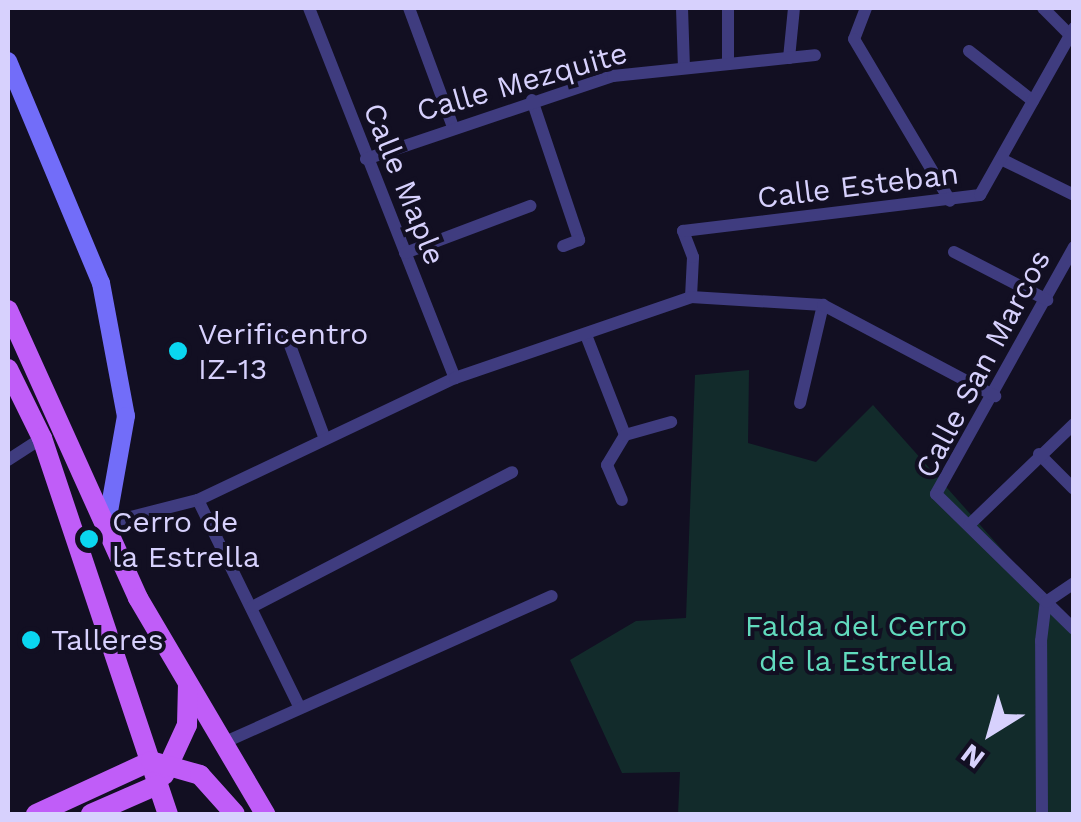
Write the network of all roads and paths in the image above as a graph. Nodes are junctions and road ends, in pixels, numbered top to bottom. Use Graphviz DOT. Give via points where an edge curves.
graph roads {
  1 [pos="308,8"];
  2 [pos="409,8"];
  3 [pos="682,8"];
  4 [pos="728,8"];
  5 [pos="794,8"];
  6 [pos="866,8"];
  7 [pos="1044,8"];
  8 [pos="1072,33"];
  9 [pos="969,51"];
  10 [pos="815,55"];
  11 [pos="789,58"];
  12 [pos="8,60"];
  13 [pos="728,64"];
  14 [pos="684,68"];
  15 [pos="532,100"];
  16 [pos="1033,101"];
  17 [pos="452,124"];
  18 [pos="366,158"];
  19 [pos="1003,160"];
  20 [pos="1074,195"];
  21 [pos="950,201"];
  22 [pos="530,206"];
  23 [pos="563,246"];
  24 [pos="1074,246"];
  25 [pos="954,252"];
  26 [pos="404,253"];
  27 [pos="691,298"];
  28 [pos="1047,300"];
  29 [pos="823,305"];
  30 [pos="8,310"];
  31 [pos="286,332"];
  32 [pos="586,335"];
  33 [pos="8,369"];
  34 [pos="455,378"];
  35 [pos="995,396"];
  36 [pos="800,403"];
  37 [pos="671,422"];
  38 [pos="1074,424"];
  39 [pos="625,435"];
  40 [pos="42,438"];
  41 [pos="325,439"];
  42 [pos="1039,454"];
  43 [pos="8,460"];
  44 [pos="512,472"];
  45 [pos="1074,490"];
  46 [pos="198,500"];
  47 [pos="622,500"];
  48 [pos="107,523"];
  49 [pos="969,526"];
  50 [pos="1074,583"];
  51 [pos="552,596"];
  52 [pos="1046,602"];
  53 [pos="252,607"];
  54 [pos="1074,630"];
  55 [pos="182,670"];
  56 [pos="299,706"];
  57 [pos="223,743"];
  58 [pos="160,762"];
  59 [pos="157,785"];
  60 [pos="45,813"];
  61 [pos="91,814"];
  62 [pos="168,814"];
  63 [pos="236,814"];
  64 [pos="265,814"];
  65 [pos="1042,814"];
  1 -- 18 [label="street, Calle Maple"];
  2 -- 17 [label="street"];
  3 -- 14 [label="street"];
  4 -- 13 [label="street"];
  5 -- 11 [label="street"];
  6 -- 21 [label="street" via="854,39"];
  7 -- 8 [label="street"];
  8 -- 16 [label="street, Calle Esteban"];
  9 -- 16 [label="street"];
  10 -- 11 [label="street, Calle Mezquite"];
  11 -- 13 [label="street, Calle Mezquite"];
  12 -- 48 [label="main road" via="102,283 126,416"];
  13 -- 14 [label="street, Calle Mezquite"];
  14 -- 15 [label="street, Calle Mezquite" via="613,76"];
  15 -- 17 [label="street, Calle Mezquite"];
  15 -- 23 [label="street" via="580,240"];
  16 -- 19 [label="street, Calle Esteban"];
  17 -- 18 [label="street, Calle Mezquite"];
  18 -- 26 [label="street, Calle Maple"];
  19 -- 20 [label="street"];
  19 -- 21 [label="street, Calle Esteban" via="980,195"];
  21 -- 27 [label="street, Calle Esteban" via="683,232 694,257"];
  22 -- 26 [label="street"];
  24 -- 28 [label="street, Calle San Marcos"];
  25 -- 28 [label="street"];
  26 -- 34 [label="street, Calle Maple"];
  27 -- 29 [label="street"];
  27 -- 32 [label="street"];
  28 -- 35 [label="street, Calle San Marcos"];
  29 -- 35 [label="street"];
  29 -- 36 [label="street"];
  30 -- 48 [label="main road"];
  31 -- 41 [label="street"];
  32 -- 34 [label="street"];
  32 -- 39 [label="street"];
  33 -- 40 [label="main road"];
  34 -- 41 [label="street"];
  35 -- 49 [label="street, Calle San Marcos" via="936,494"];
  37 -- 39 [label="street"];
  38 -- 42 [label="street"];
  39 -- 47 [label="street" via="607,466"];
  40 -- 43 [label="street"];
  40 -- 58 [label="main road"];
  41 -- 46 [label="street"];
  42 -- 45 [label="street"];
  42 -- 49 [label="street"];
  44 -- 53 [label="street"];
  46 -- 48 [label="street"];
  46 -- 53 [label="street"];
  48 -- 55 [label="main road"];
  49 -- 52 [label="street, Calle San Marcos"];
  50 -- 52 [label="street"];
  51 -- 56 [label="street"];
  52 -- 54 [label="street, Calle San Marcos"];
  52 -- 65 [label="street"];
  53 -- 56 [label="street"];
  55 -- 57 [label="main road"];
  55 -- 58 [label="main road" via="189,715"];
  56 -- 57 [label="street"];
  57 -- 64 [label="main road"];
  58 -- 59 [label="main road"];
  58 -- 60 [label="main road"];
  58 -- 63 [label="main road" via="208,780"];
  59 -- 61 [label="main road"];
  59 -- 62 [label="main road"];
}
